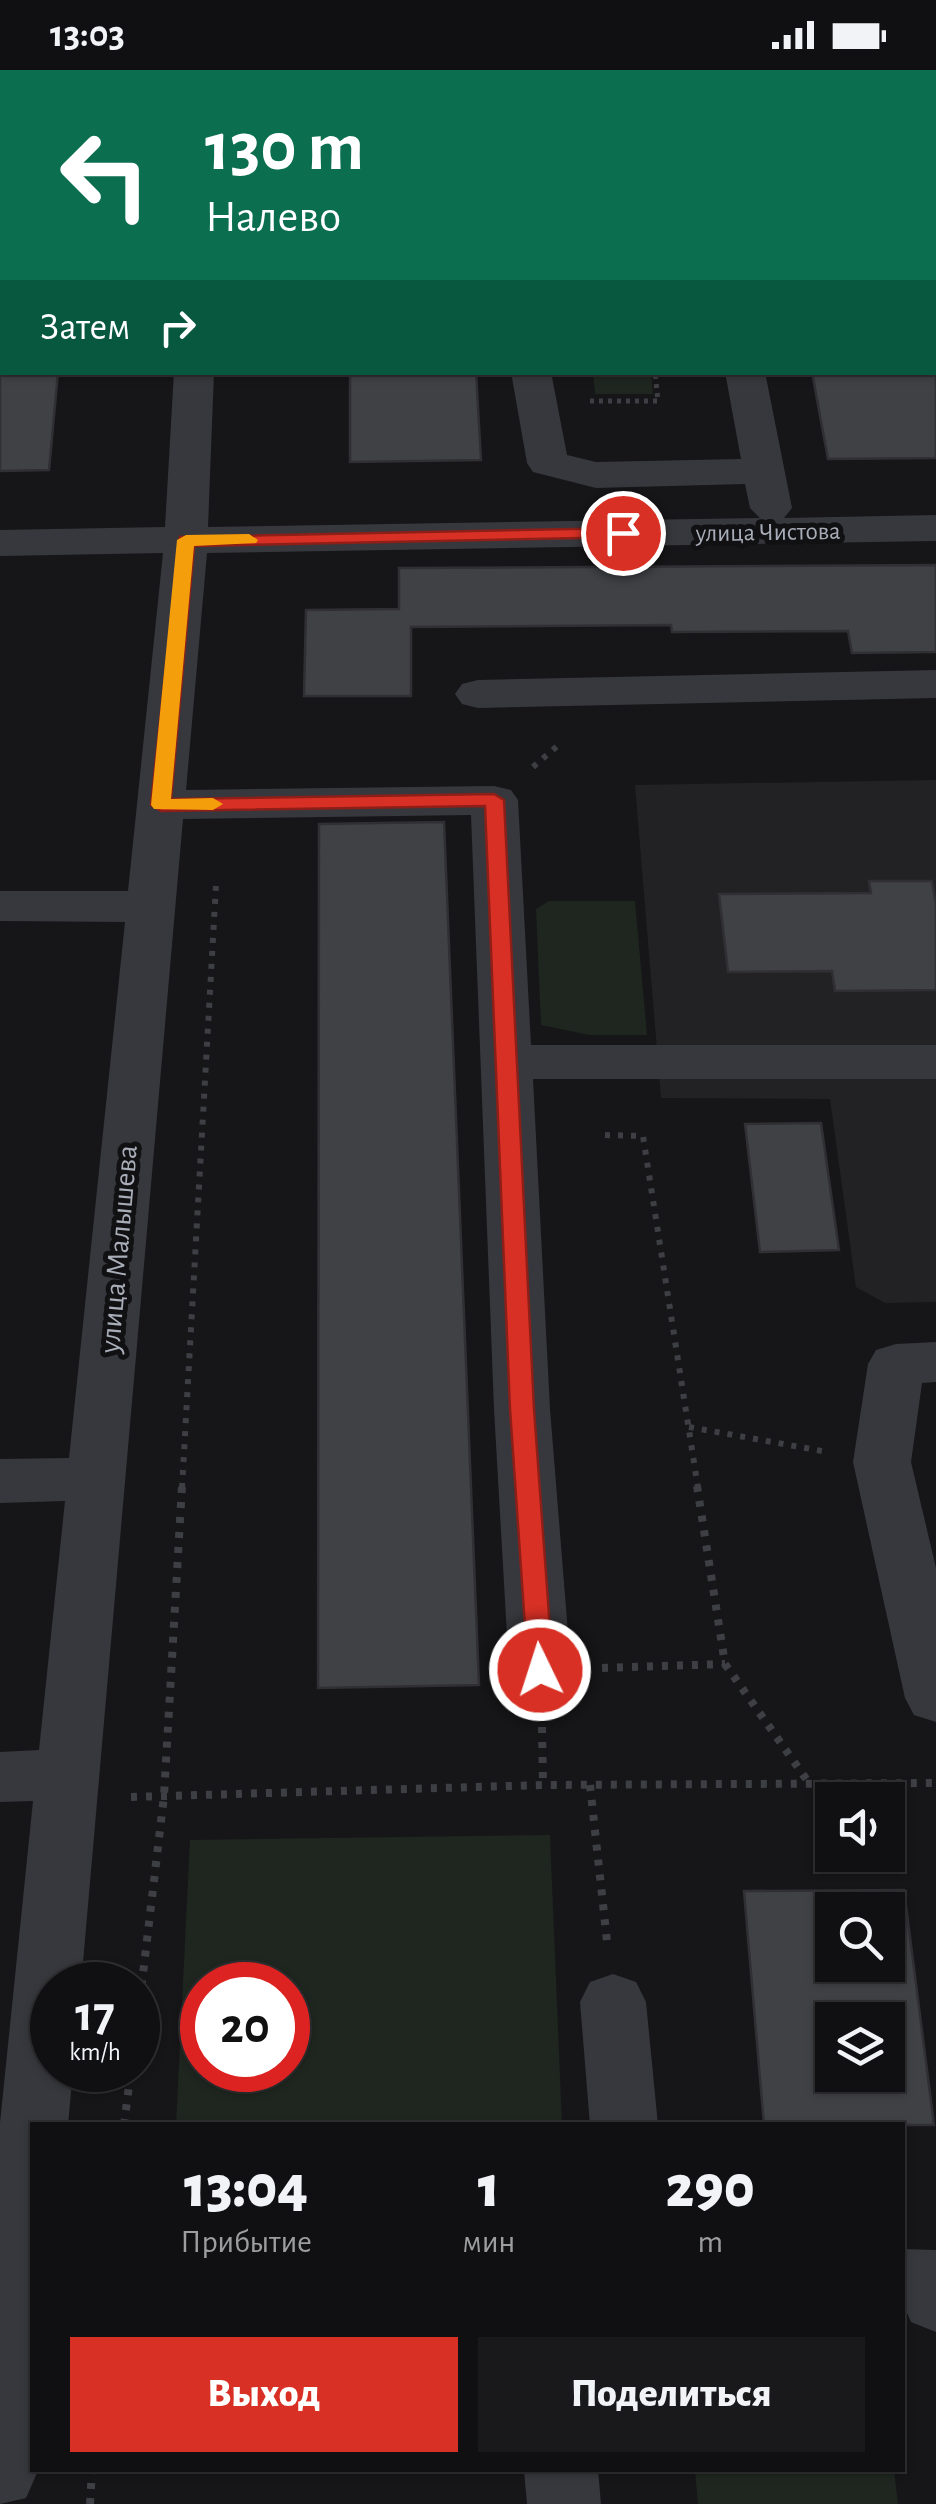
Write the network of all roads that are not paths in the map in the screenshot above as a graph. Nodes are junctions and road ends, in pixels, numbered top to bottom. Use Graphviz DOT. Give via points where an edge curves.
graph roads {
  1 [pos="194,375"];
  2 [pos="533,375"];
  3 [pos="746,375"];
  4 [pos="764,471"];
  5 [pos="936,528"];
  6 [pos="775,530"];
  7 [pos="186,540"];
  8 [pos="0,543"];
  9 [pos="936,684"];
  10 [pos="478,694"];
  11 [pos="161,805"];
  12 [pos="0,906"];
  13 [pos="151,907"];
  14 [pos="506,1062"];
  15 [pos="936,1062"];
  16 [pos="936,1362"];
  17 [pos="96,1479"];
  18 [pos="0,1482"];
  19 [pos="540,1670"];
  20 [pos="936,1698"];
  21 [pos="0,1777"];
  22 [pos="66,1788"];
  23 [pos="613,2002"];
  24 [pos="34,2122"];
  25 [pos="624,2122"];
  26 [pos="30,2182"];
  27 [pos="25,2294"];
  28 [pos="561,2472"];
  29 [pos="0,2473"];
  30 [pos="564,2504"];
  1 -- 7 [label="street, улица Малышева"];
  2 -- 4 [label="street" via="548,463 596,474"];
  3 -- 4 [label="street"];
  4 -- 6 [label="street"];
  5 -- 6 [label="street, улица Чистова"];
  6 -- 7 [label="street, улица Чистова"];
  7 -- 8 [label="street, улица Чистова"];
  7 -- 11 [label="street, улица Малышева"];
  9 -- 10 [label="street"];
  11 -- 13 [label="street, улица Малышева"];
  11 -- 14 [label="street" via="494,800"];
  12 -- 13 [label="street"];
  13 -- 17 [label="street, улица Малышева"];
  14 -- 15 [label="street"];
  14 -- 19 [label="street"];
  16 -- 20 [label="street" via="896,1364 882,1462"];
  17 -- 18 [label="street"];
  17 -- 22 [label="street, улица Малышева"];
  21 -- 22 [label="street"];
  22 -- 24 [label="street, улица Малышева"];
  23 -- 25 [label="street"];
  26 -- 27 [label="street"];
  27 -- 29 [label="street"];
  28 -- 30 [label="street"];
}
